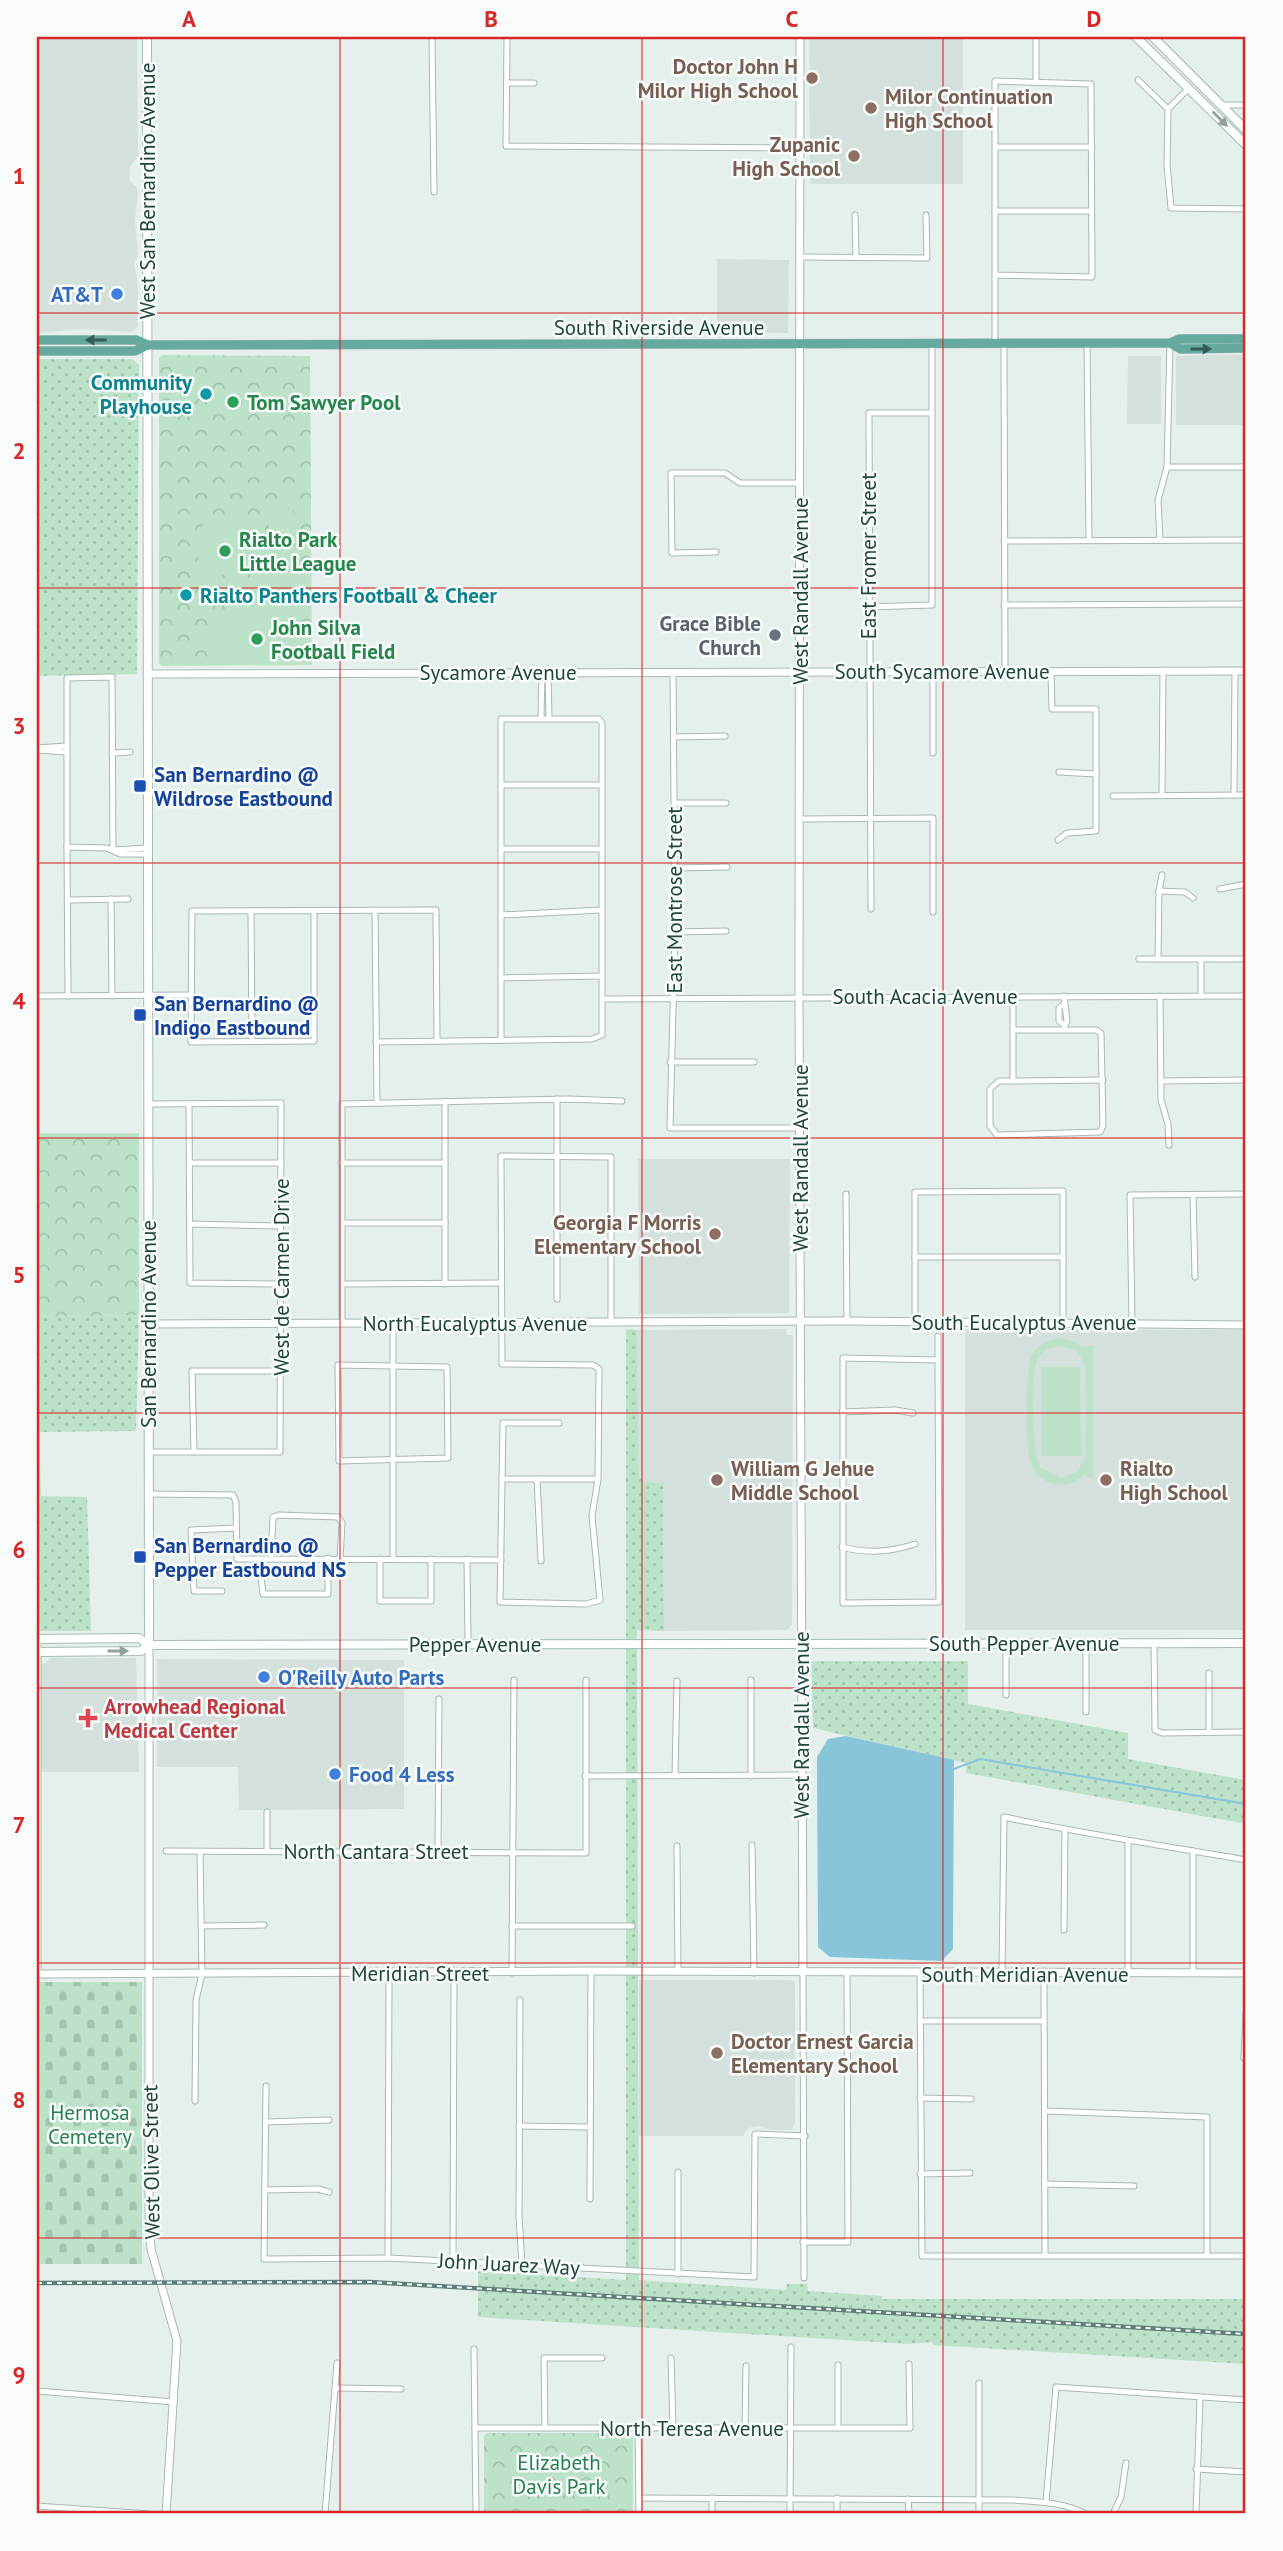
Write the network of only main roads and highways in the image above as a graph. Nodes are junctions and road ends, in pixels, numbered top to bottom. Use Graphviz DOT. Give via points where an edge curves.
graph roads {
  1 [pos="147,37"];
  2 [pos="1136,37"];
  3 [pos="1153,37"];
  4 [pos="1246,130"];
  5 [pos="1246,145"];
  6 [pos="1246,339"];
  7 [pos="37,340"];
  8 [pos="1170,343"];
  9 [pos="148,345"];
  10 [pos="1246,348"];
  11 [pos="37,351"];
  12 [pos="149,674"];
  13 [pos="37,1639"];
  14 [pos="802,1643"];
  15 [pos="1246,1643"];
  16 [pos="149,1645"];
  17 [pos="37,1652"];
  1 -- 9 [label="main road, West San Bernardino Avenue"];
  2 -- 5 [label="main road, one-way"];
  3 -- 4 [label="main road"];
  6 -- 8 [label="main road, South Riverside Avenue" via="1179,339"];
  9 -- 7 [label="main road, South Riverside Avenue, one-way" via="136,340"];
  8 -- 9 [label="main road, South Riverside Avenue"];
  8 -- 10 [label="main road, South Riverside Avenue, one-way" via="1181,349"];
  9 -- 11 [label="main road, South Riverside Avenue" via="135,351"];
  9 -- 12 [label="main road, West San Bernardino Avenue"];
  12 -- 16 [label="main road, San Bernardino Avenue"];
  13 -- 16 [label="main road, Pepper Avenue" via="139,1638"];
  14 -- 15 [label="main road, South Pepper Avenue"];
  14 -- 16 [label="main road, Pepper Avenue"];
  17 -- 16 [label="main road, Pepper Avenue, one-way" via="141,1651"];
}
